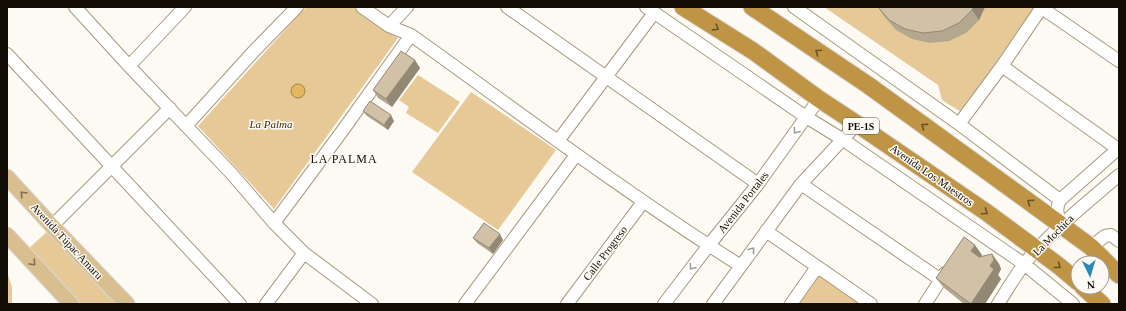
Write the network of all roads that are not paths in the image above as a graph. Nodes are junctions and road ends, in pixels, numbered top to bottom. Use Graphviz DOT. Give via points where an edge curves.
graph roads {
  1 [pos="75,7"];
  2 [pos="186,7"];
  3 [pos="297,7"];
  4 [pos="362,7"];
  5 [pos="407,7"];
  6 [pos="506,7"];
  7 [pos="683,7"];
  8 [pos="754,7"];
  9 [pos="794,7"];
  10 [pos="1042,8"];
  11 [pos="650,10"];
  12 [pos="389,26"];
  13 [pos="411,34"];
  14 [pos="7,54"];
  15 [pos="1119,61"];
  16 [pos="129,66"];
  17 [pos="1002,66"];
  18 [pos="606,77"];
  19 [pos="819,99"];
  20 [pos="170,108"];
  21 [pos="806,117"];
  22 [pos="857,124"];
  23 [pos="958,124"];
  24 [pos="186,126"];
  25 [pos="842,139"];
  26 [pos="558,141"];
  27 [pos="1118,148"];
  28 [pos="576,155"];
  29 [pos="112,166"];
  30 [pos="1119,174"];
  31 [pos="7,177"];
  32 [pos="758,184"];
  33 [pos="801,184"];
  34 [pos="1060,200"];
  35 [pos="643,202"];
  36 [pos="274,222"];
  37 [pos="1062,225"];
  38 [pos="52,226"];
  39 [pos="975,230"];
  40 [pos="766,231"];
  41 [pos="7,235"];
  42 [pos="967,241"];
  43 [pos="1119,241"];
  44 [pos="709,246"];
  45 [pos="1091,247"];
  46 [pos="1037,250"];
  47 [pos="304,253"];
  48 [pos="952,264"];
  49 [pos="1024,264"];
  50 [pos="741,266"];
  51 [pos="817,267"];
  52 [pos="1119,275"];
  53 [pos="1070,276"];
  54 [pos="941,280"];
  55 [pos="1092,295"];
  56 [pos="365,302"];
  57 [pos="71,304"];
  58 [pos="127,304"];
  59 [pos="240,304"];
  60 [pos="266,304"];
  61 [pos="465,304"];
  62 [pos="568,304"];
  63 [pos="664,304"];
  64 [pos="713,304"];
  65 [pos="791,304"];
  66 [pos="871,304"];
  67 [pos="925,304"];
  68 [pos="998,304"];
  69 [pos="1073,304"];
  70 [pos="1102,304"];
  1 -- 16 [label="street"];
  2 -- 16 [label="street"];
  3 -- 24 [label="street"];
  4 -- 12 [label="street"];
  5 -- 12 [label="street"];
  6 -- 18 [label="street"];
  7 -- 19 [label="highway, Avenida Los Maestros / PE-1S, one-way" via="753,51"];
  37 -- 8 [label="highway, one-way"];
  9 -- 23 [label="street"];
  10 -- 15 [label="street"];
  10 -- 17 [label="street"];
  11 -- 18 [label="street"];
  11 -- 21 [label="street"];
  12 -- 13 [label="street"];
  13 -- 26 [label="street"];
  13 -- 36 [label="street"];
  14 -- 29 [label="street"];
  16 -- 20 [label="street"];
  17 -- 23 [label="street"];
  17 -- 27 [label="street"];
  18 -- 26 [label="street"];
  18 -- 32 [label="street"];
  19 -- 21 [label="street, Avenida Portales"];
  19 -- 22 [label="highway, Avenida Los Maestros / PE-1S"];
  20 -- 24 [label="street"];
  20 -- 29 [label="street"];
  21 -- 25 [label="street"];
  21 -- 32 [label="street, Avenida Portales, one-way"];
  22 -- 25 [label="street"];
  22 -- 46 [label="highway, Avenida Los Maestros / PE-1S, one-way"];
  23 -- 34 [label="street"];
  24 -- 36 [label="street"];
  25 -- 33 [label="street"];
  25 -- 39 [label="street"];
  26 -- 28 [label="street"];
  27 -- 34 [label="street"];
  28 -- 35 [label="street"];
  28 -- 61 [label="street"];
  29 -- 38 [label="street"];
  29 -- 59 [label="street"];
  30 -- 37 [label="street, La Mochica"];
  38 -- 31 [label="main road, Avenida Túpac Amaru, one-way"];
  32 -- 44 [label="street, Avenida Portales"];
  33 -- 40 [label="street"];
  33 -- 54 [label="street"];
  34 -- 37 [label="street" via="1057,212"];
  35 -- 44 [label="street"];
  35 -- 62 [label="street, Calle Progreso"];
  36 -- 47 [label="street"];
  37 -- 45 [label="highway"];
  37 -- 46 [label="street, La Mochica"];
  38 -- 58 [label="main road, Avenida Túpac Amaru"];
  39 -- 42 [label="street"];
  39 -- 49 [label="street"];
  50 -- 40 [label="street, one-way"];
  40 -- 51 [label="street"];
  41 -- 57 [label="main road, one-way"];
  43 -- 45 [label="street" via="1111,235 1105,236"];
  44 -- 50 [label="street"];
  44 -- 63 [label="street, Avenida Portales, one-way"];
  45 -- 52 [label="highway"];
  46 -- 49 [label="street, La Mochica"];
  46 -- 53 [label="highway, Avenida Los Maestros / PE-1S, one-way"];
  47 -- 56 [label="street"];
  47 -- 60 [label="street"];
  48 -- 54 [label="street"];
  49 -- 68 [label="street, La Mochica"];
  49 -- 69 [label="street"];
  50 -- 64 [label="street"];
  51 -- 65 [label="street"];
  51 -- 66 [label="street"];
  54 -- 67 [label="street"];
  55 -- 70 [label="highway"];
}
